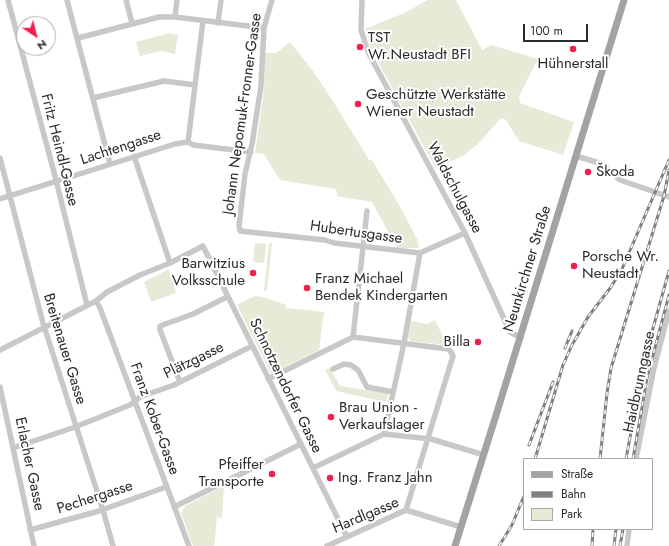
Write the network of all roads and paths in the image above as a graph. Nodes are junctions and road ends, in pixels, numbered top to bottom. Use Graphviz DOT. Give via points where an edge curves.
graph roads {
  1 [pos="8,0"];
  2 [pos="67,0"];
  3 [pos="126,0"];
  4 [pos="177,0"];
  5 [pos="221,0"];
  6 [pos="272,0"];
  7 [pos="362,0"];
  8 [pos="624,0"];
  9 [pos="175,17"];
  10 [pos="203,21"];
  11 [pos="132,23"];
  12 [pos="218,23"];
  13 [pos="264,28"];
  14 [pos="78,38"];
  15 [pos="195,85"];
  16 [pos="94,98"];
  17 [pos="188,142"];
  18 [pos="251,152"];
  19 [pos="134,156"];
  20 [pos="576,156"];
  21 [pos="0,158"];
  22 [pos="110,164"];
  23 [pos="56,182"];
  24 [pos="10,196"];
  25 [pos="669,197"];
  26 [pos="0,199"];
  27 [pos="367,211"];
  28 [pos="240,231"];
  29 [pos="465,233"];
  30 [pos="363,246"];
  31 [pos="420,253"];
  32 [pos="170,263"];
  33 [pos="228,297"];
  34 [pos="96,301"];
  35 [pos="87,305"];
  36 [pos="669,310"];
  37 [pos="44,327"];
  38 [pos="353,337"];
  39 [pos="520,338"];
  40 [pos="404,343"];
  41 [pos="252,346"];
  42 [pos="0,350"];
  43 [pos="333,369"];
  44 [pos="268,378"];
  45 [pos="180,382"];
  46 [pos="0,387"];
  47 [pos="393,392"];
  48 [pos="135,402"];
  49 [pos="76,427"];
  50 [pos="384,434"];
  51 [pos="428,438"];
  52 [pos="301,444"];
  53 [pos="13,448"];
  54 [pos="484,455"];
  55 [pos="636,458"];
  56 [pos="313,468"];
  57 [pos="166,486"];
  58 [pos="174,507"];
  59 [pos="103,510"];
  60 [pos="406,510"];
  61 [pos="461,527"];
  62 [pos="30,530"];
  63 [pos="629,530"];
  64 [pos="347,537"];
  65 [pos="34,546"];
  66 [pos="113,546"];
  67 [pos="189,546"];
  68 [pos="327,546"];
  69 [pos="455,546"];
  70 [pos="627,546"];
  1 -- 23 [label="street, Fritz Heindl-Gasse"];
  2 -- 14 [label="street"];
  3 -- 11 [label="street"];
  4 -- 9 [label="street"];
  5 -- 12 [label="street"];
  6 -- 13 [label="street, Johann Nepomuk-Fronner-Gasse"];
  7 -- 29 [label="street, Waldschulgasse" via="362,30 368,52"];
  8 -- 20 [label="main road, Neunkirchner Straße"];
  9 -- 10 [label="street"];
  9 -- 11 [label="street" via="159,17"];
  10 -- 12 [label="street"];
  10 -- 15 [label="street"];
  11 -- 14 [label="street"];
  12 -- 13 [label="street"];
  13 -- 18 [label="street, Johann Nepomuk-Fronner-Gasse" via="261,86"];
  14 -- 16 [label="street"];
  15 -- 16 [label="street" via="164,81"];
  15 -- 17 [label="street"];
  16 -- 22 [label="street"];
  17 -- 18 [label="street, Lachtengasse" via="193,145"];
  17 -- 19 [label="street, Lachtengasse"];
  18 -- 28 [label="street, Johann Nepomuk-Fronner-Gasse"];
  19 -- 22 [label="street, Lachtengasse"];
  19 -- 32 [label="street"];
  20 -- 25 [label="street" via="603,164 620,180"];
  20 -- 39 [label="main road, Neunkirchner Straße"];
  21 -- 24 [label="street, Breitenauer Gasse"];
  22 -- 23 [label="street, Lachtengasse"];
  23 -- 24 [label="street, Lachtengasse"];
  23 -- 35 [label="street, Fritz Heindl-Gasse"];
  24 -- 26 [label="street, Lachtengasse"];
  24 -- 37 [label="street, Breitenauer Gasse"];
  27 -- 30 [label="street"];
  28 -- 30 [label="street, Hubertusgasse"];
  29 -- 31 [label="street, Hubertusgasse"];
  29 -- 39 [label="street, Waldschulgasse" via="510,332"];
  30 -- 31 [label="street, Hubertusgasse"];
  30 -- 38 [label="street"];
  31 -- 40 [label="street"];
  32 -- 33 [label="street, Schnotzendorfer Gasse" via="203,246"];
  32 -- 34 [label="street" via="107,292"];
  33 -- 41 [label="street, Schnotzendorfer Gasse"];
  33 -- 45 [label="street" via="160,326"];
  34 -- 35 [label="street"];
  34 -- 48 [label="street, Franz Kober-Gasse"];
  35 -- 37 [label="street"];
  36 -- 55 [label="street, Haidbrunngasse" via="654,368"];
  37 -- 42 [label="street"];
  37 -- 49 [label="street, Breitenauer Gasse"];
  38 -- 40 [label="street"];
  38 -- 44 [label="street"];
  39 -- 54 [label="main road, Neunkirchner Straße"];
  40 -- 47 [label="street"];
  40 -- 51 [label="street" via="448,349 452,352 453,356"];
  41 -- 44 [label="street, Schnotzendorfer Gasse"];
  41 -- 45 [label="street, Plätzgasse"];
  43 -- 47 [label="street" via="344,364 351,365 358,370 367,387"];
  44 -- 52 [label="street, Schnotzendorfer Gasse"];
  45 -- 48 [label="street, Plätzgasse" via="140,397"];
  46 -- 53 [label="street, Erlacher Gasse"];
  47 -- 50 [label="street"];
  48 -- 49 [label="street, Plätzgasse"];
  48 -- 57 [label="street, Franz Kober-Gasse"];
  49 -- 53 [label="street, Plätzgasse"];
  49 -- 59 [label="street, Breitenauer Gasse"];
  50 -- 51 [label="street"];
  50 -- 56 [label="street"];
  51 -- 54 [label="street"];
  51 -- 60 [label="street"];
  52 -- 56 [label="street, Schnotzendorfer Gasse"];
  52 -- 58 [label="street"];
  53 -- 62 [label="street, Erlacher Gasse"];
  54 -- 61 [label="main road, Neunkirchner Straße"];
  56 -- 64 [label="street, Schnotzendorfer Gasse"];
  57 -- 58 [label="street, Franz Kober-Gasse"];
  57 -- 59 [label="street, Pechergasse"];
  58 -- 67 [label="street, Franz Kober-Gasse"];
  59 -- 62 [label="street, Pechergasse"];
  59 -- 66 [label="street, Breitenauer Gasse"];
  60 -- 61 [label="street, Hardlgasse"];
  60 -- 64 [label="street, Hardlgasse"];
  61 -- 69 [label="main road, Neunkirchner Straße"];
  62 -- 65 [label="street, Erlacher Gasse"];
  63 -- 70 [label="street"];
  64 -- 68 [label="street, Hardlgasse"];
}
